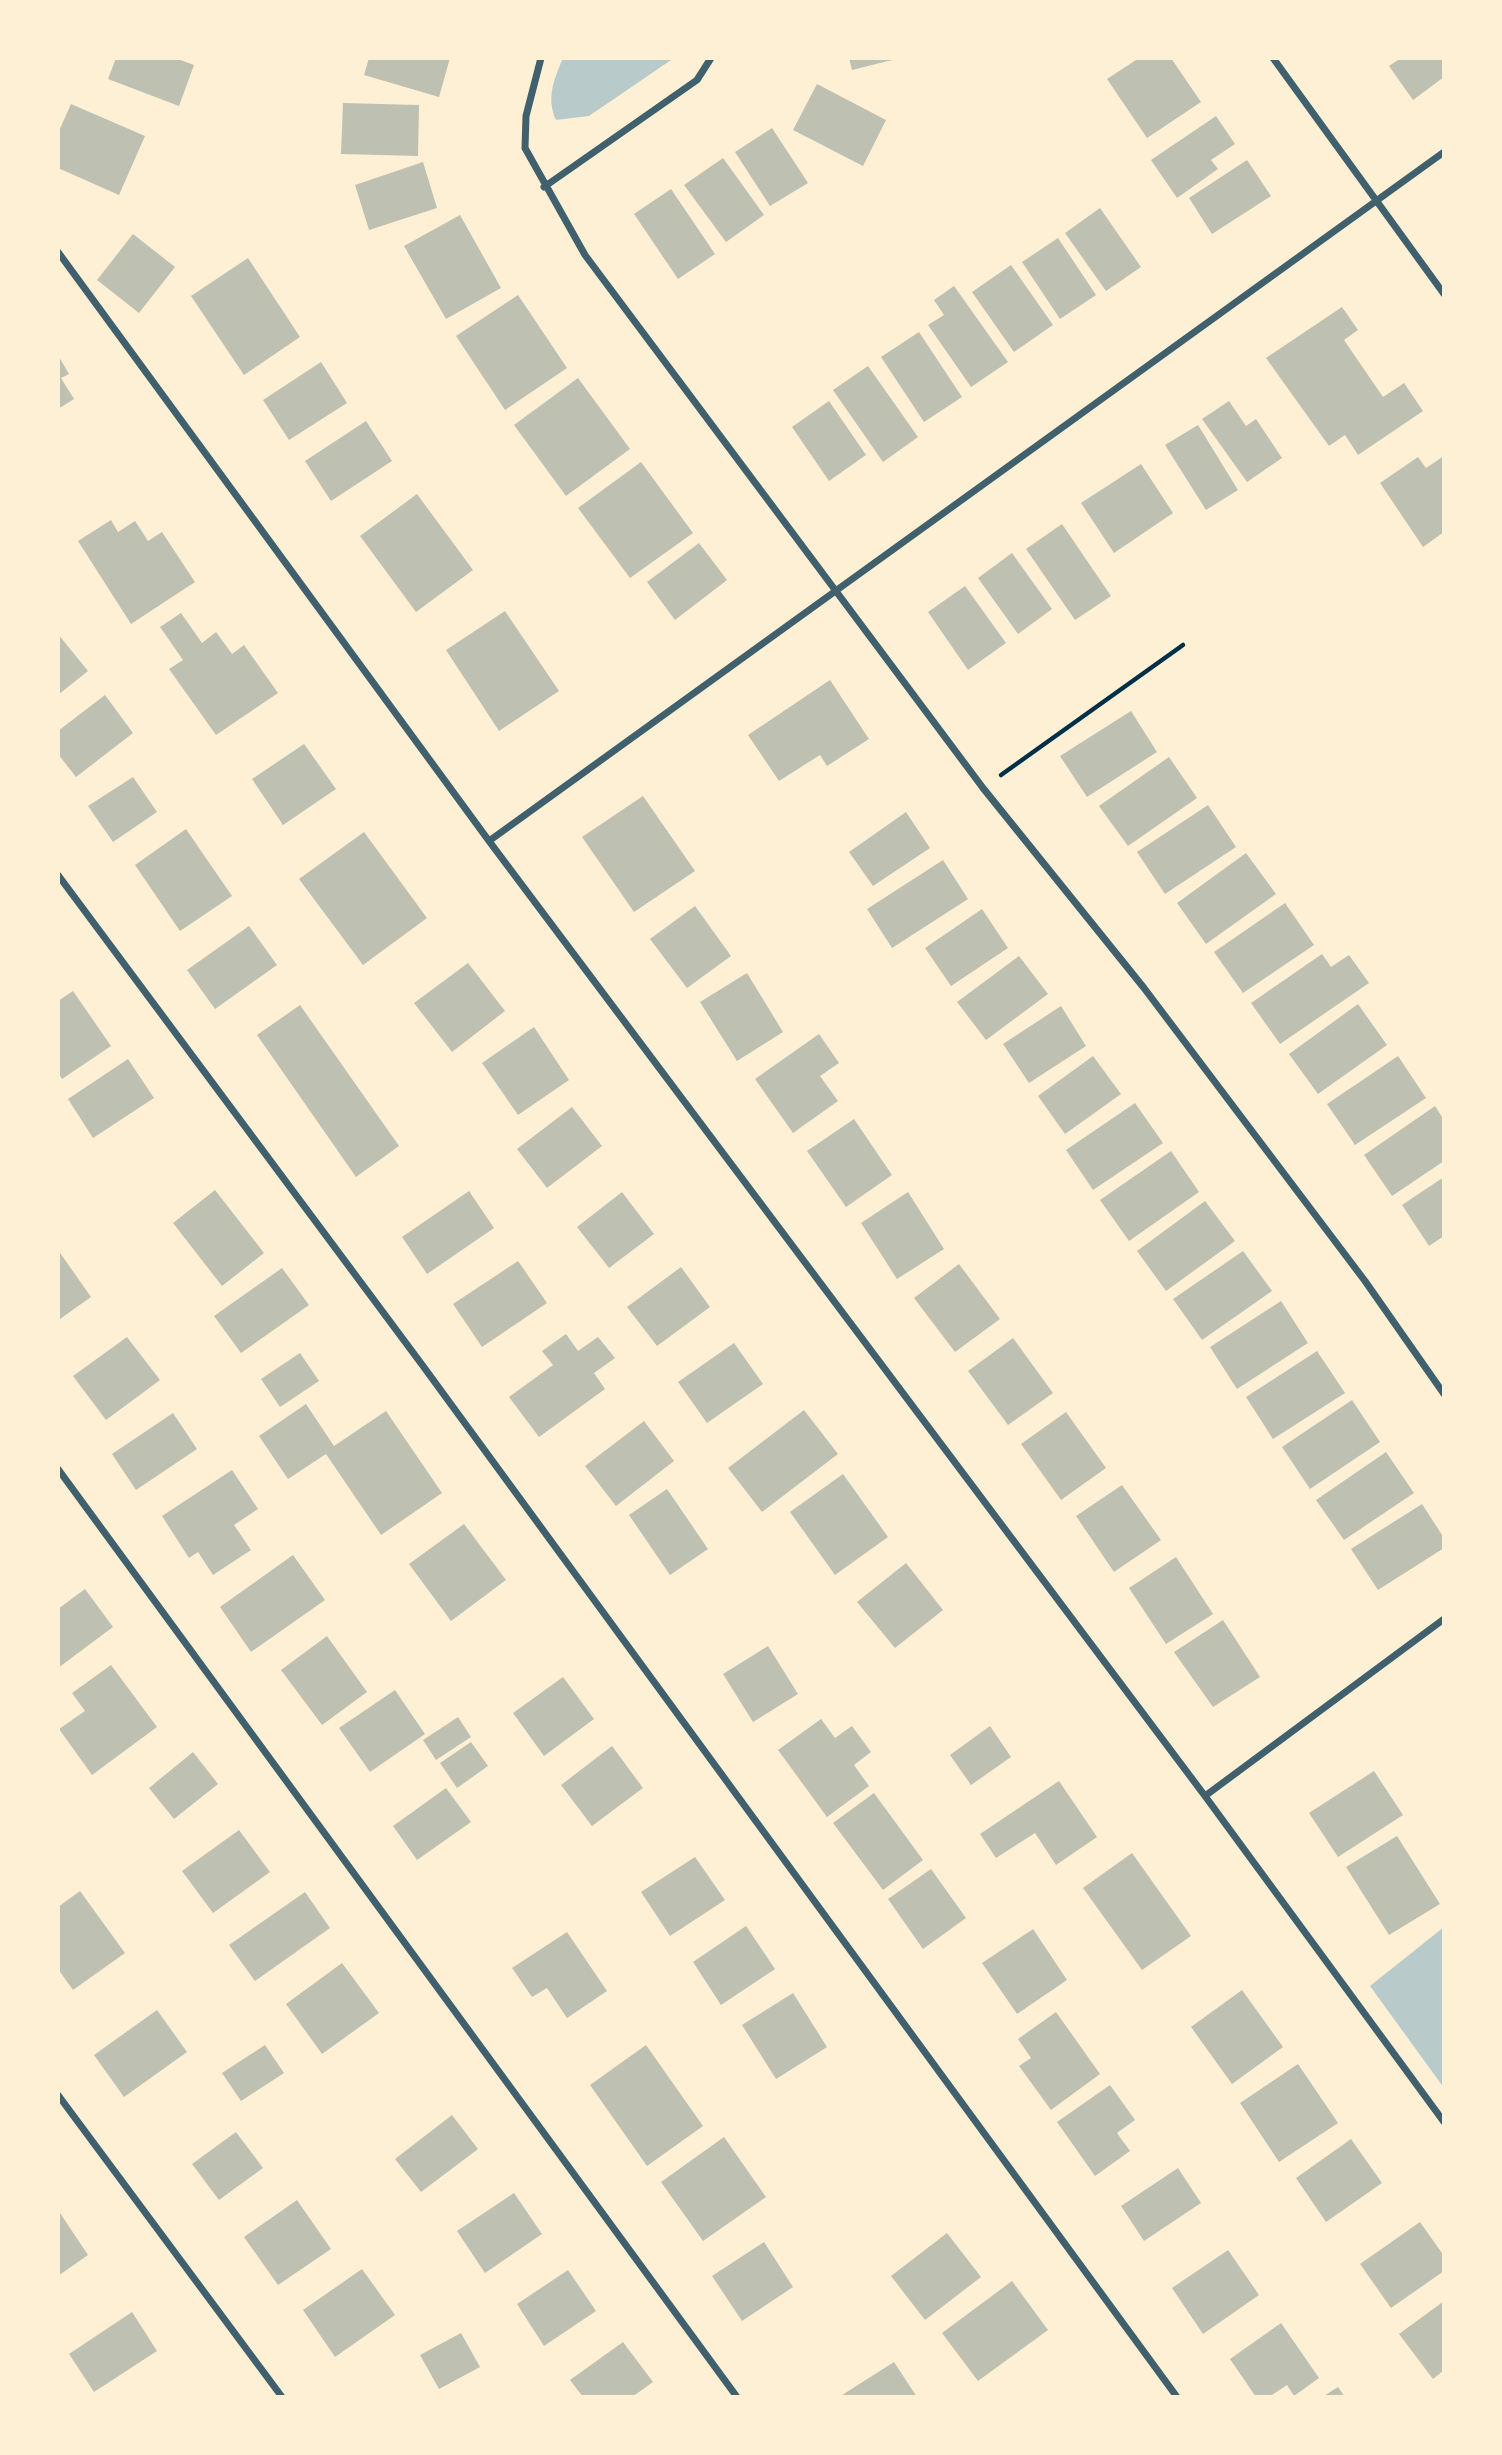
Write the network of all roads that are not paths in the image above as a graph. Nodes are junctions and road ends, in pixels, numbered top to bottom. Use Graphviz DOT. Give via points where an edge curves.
graph roads {
  1 [pos="541,58"];
  2 [pos="711,58"];
  3 [pos="1273,58"];
  4 [pos="1444,152"];
  5 [pos="544,187"];
  6 [pos="1378,200"];
  7 [pos="58,252"];
  8 [pos="1444,294"];
  9 [pos="836,591"];
  10 [pos="489,841"];
  11 [pos="58,875"];
  12 [pos="1444,1394"];
  13 [pos="58,1469"];
  14 [pos="1444,1619"];
  15 [pos="1205,1796"];
  16 [pos="58,2095"];
  17 [pos="66,2106"];
  18 [pos="58,2112"];
  19 [pos="1444,2122"];
  20 [pos="282,2397"];
  21 [pos="737,2397"];
  22 [pos="1177,2397"];
  1 -- 5 [label="street" via="526,116 525,148"];
  2 -- 5 [label="street" via="697,80"];
  3 -- 6 [label="street"];
  4 -- 6 [label="street"];
  5 -- 9 [label="street" via="585,255"];
  6 -- 8 [label="street"];
  6 -- 9 [label="street"];
  7 -- 10 [label="street"];
  9 -- 10 [label="street"];
  9 -- 12 [label="street" via="983,788 1144,988 1365,1281"];
  10 -- 15 [label="street"];
  11 -- 22 [label="street"];
  13 -- 21 [label="street"];
  14 -- 15 [label="street"];
  15 -- 19 [label="street"];
  16 -- 17 [label="street"];
  17 -- 18 [label="street"];
  17 -- 20 [label="street"];
}
